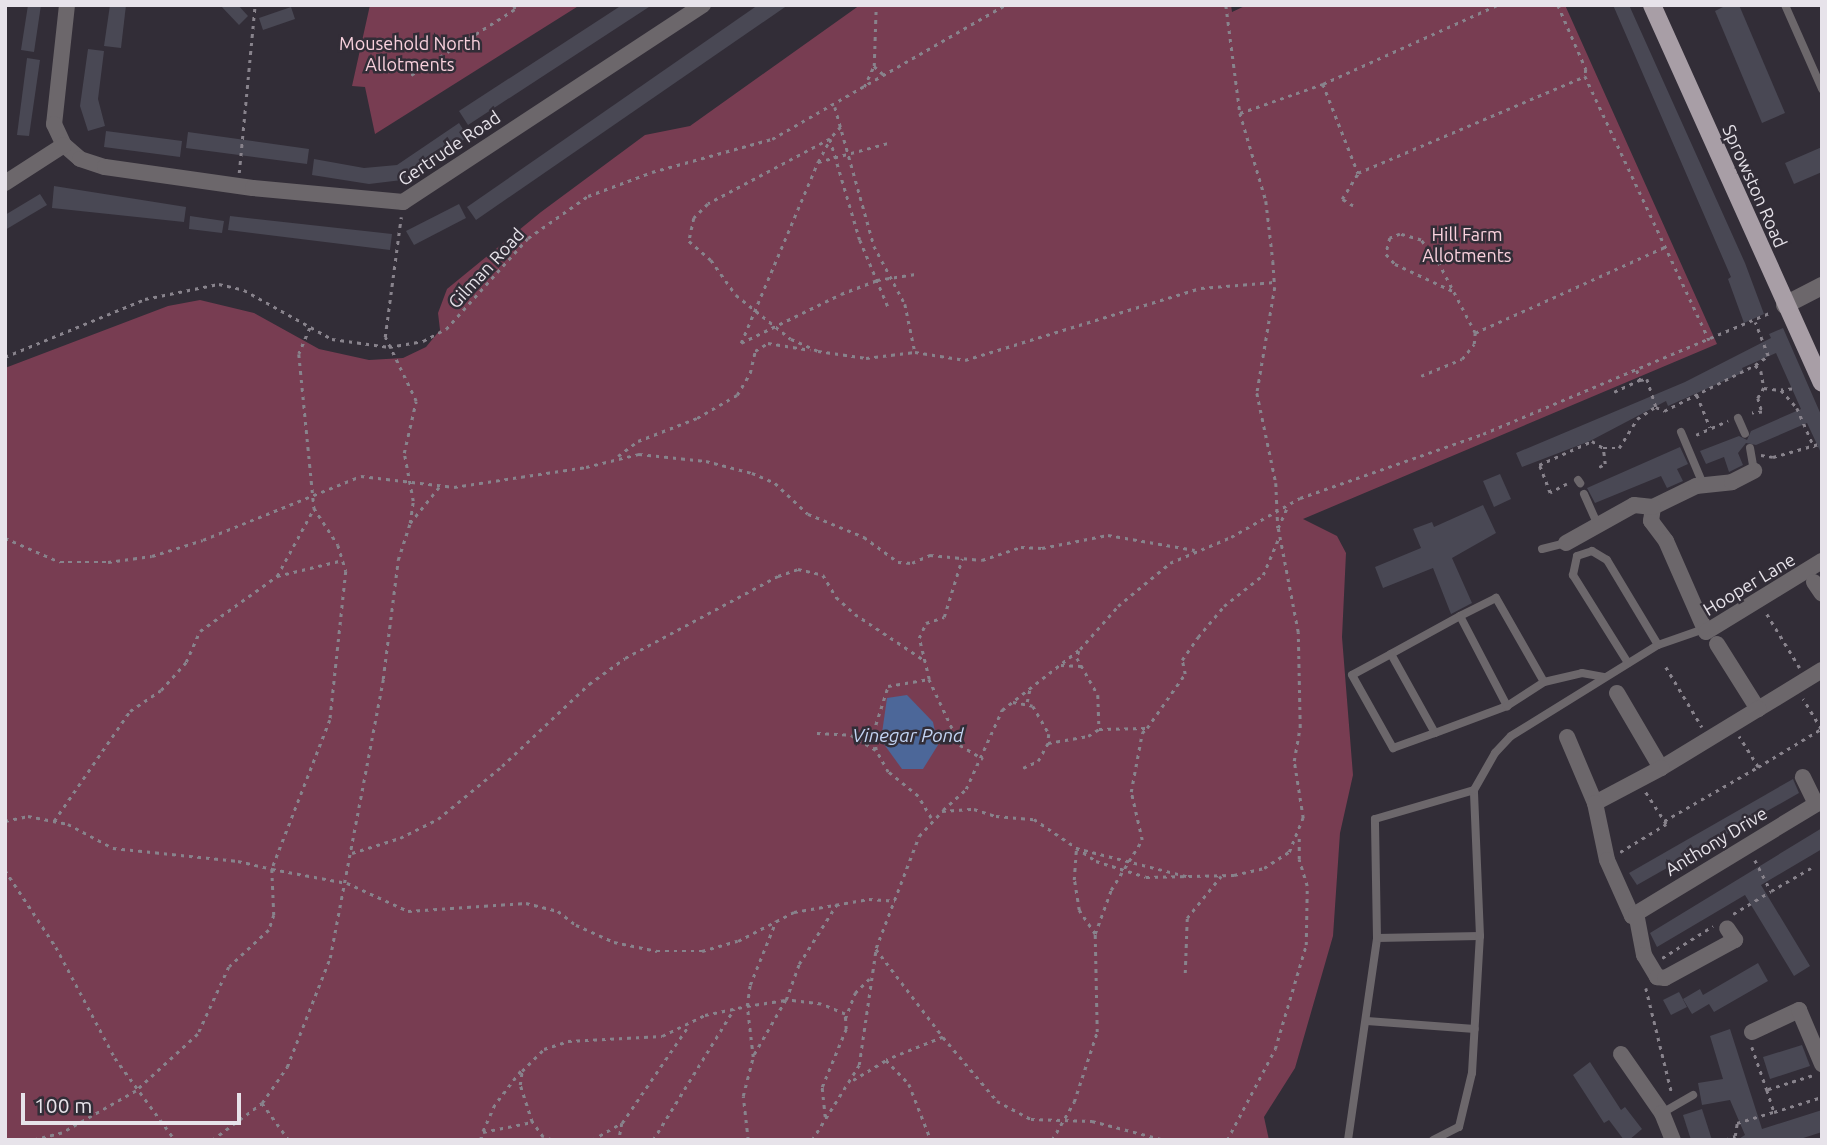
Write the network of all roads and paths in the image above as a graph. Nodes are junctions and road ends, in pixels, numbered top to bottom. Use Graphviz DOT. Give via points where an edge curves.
graph roads {
  1 [pos="67,5"];
  2 [pos="255,5"];
  3 [pos="513,5"];
  4 [pos="703,5"];
  5 [pos="876,5"];
  6 [pos="1005,5"];
  7 [pos="1226,5"];
  8 [pos="1497,5"];
  9 [pos="1558,5"];
  10 [pos="1652,5"];
  11 [pos="1785,5"];
  12 [pos="874,66"];
  13 [pos="411,75"];
  14 [pos="886,76"];
  15 [pos="1585,76"];
  16 [pos="1323,83"];
  17 [pos="1822,89"];
  18 [pos="862,90"];
  19 [pos="835,107"];
  20 [pos="1240,113"];
  21 [pos="841,127"];
  22 [pos="830,139"];
  23 [pos="888,143"];
  24 [pos="64,145"];
  25 [pos="850,157"];
  26 [pos="837,161"];
  27 [pos="818,162"];
  28 [pos="1358,173"];
  29 [pos="5,183"];
  30 [pos="238,186"];
  31 [pos="403,202"];
  32 [pos="1353,206"];
  33 [pos="1668,246"];
  34 [pos="916,274"];
  35 [pos="890,279"];
  36 [pos="877,281"];
  37 [pos="1274,282"];
  38 [pos="1822,286"];
  39 [pos="1453,291"];
  40 [pos="1786,305"];
  41 [pos="890,309"];
  42 [pos="754,310"];
  43 [pos="1755,322"];
  44 [pos="771,326"];
  45 [pos="310,328"];
  46 [pos="1475,333"];
  47 [pos="1709,340"];
  48 [pos="388,347"];
  49 [pos="818,351"];
  50 [pos="915,352"];
  51 [pos="5,357"];
  52 [pos="1755,365"];
  53 [pos="1637,370"];
  54 [pos="1421,376"];
  55 [pos="1640,380"];
  56 [pos="1822,383"];
  57 [pos="1764,388"];
  58 [pos="1781,390"];
  59 [pos="1792,390"];
  60 [pos="1614,392"];
  61 [pos="1697,395"];
  62 [pos="1656,407"];
  63 [pos="1752,413"];
  64 [pos="1736,418"];
  65 [pos="1711,429"];
  66 [pos="1745,434"];
  67 [pos="1683,436"];
  68 [pos="1822,443"];
  69 [pos="1814,446"];
  70 [pos="1604,448"];
  71 [pos="618,456"];
  72 [pos="1753,458"];
  73 [pos="1599,467"];
  74 [pos="409,479"];
  75 [pos="1567,484"];
  76 [pos="439,487"];
  77 [pos="1700,489"];
  78 [pos="315,494"];
  79 [pos="1584,494"];
  80 [pos="1287,506"];
  81 [pos="1653,507"];
  82 [pos="314,508"];
  83 [pos="1280,510"];
  84 [pos="410,523"];
  85 [pos="1597,523"];
  86 [pos="1278,527"];
  87 [pos="1279,537"];
  88 [pos="5,538"];
  89 [pos="1566,543"];
  90 [pos="1542,549"];
  91 [pos="1195,551"];
  92 [pos="962,559"];
  93 [pos="344,560"];
  94 [pos="1822,561"];
  95 [pos="278,576"];
  96 [pos="1758,600"];
  97 [pos="1460,616"];
  98 [pos="1704,629"];
  99 [pos="1717,644"];
  100 [pos="1658,645"];
  101 [pos="1080,649"];
  102 [pos="1391,654"];
  103 [pos="924,660"];
  104 [pos="1628,663"];
  105 [pos="1058,665"];
  106 [pos="1081,666"];
  107 [pos="1666,667"];
  108 [pos="1822,670"];
  109 [pos="1604,677"];
  110 [pos="929,679"];
  111 [pos="1544,682"];
  112 [pos="1801,683"];
  113 [pos="1030,687"];
  114 [pos="1617,693"];
  115 [pos="1011,702"];
  116 [pos="1027,702"];
  117 [pos="1507,706"];
  118 [pos="1758,709"];
  119 [pos="1732,725"];
  120 [pos="1147,728"];
  121 [pos="1821,728"];
  122 [pos="1099,729"];
  123 [pos="817,733"];
  124 [pos="1435,733"];
  125 [pos="1567,737"];
  126 [pos="1710,738"];
  127 [pos="1048,743"];
  128 [pos="876,750"];
  129 [pos="983,759"];
  130 [pos="1758,767"];
  131 [pos="1023,768"];
  132 [pos="1661,768"];
  133 [pos="1803,777"];
  134 [pos="1638,780"];
  135 [pos="1474,790"];
  136 [pos="1819,802"];
  137 [pos="1595,803"];
  138 [pos="942,811"];
  139 [pos="931,819"];
  140 [pos="5,821"];
  141 [pos="54,821"];
  142 [pos="1664,821"];
  143 [pos="1299,837"];
  144 [pos="1748,845"];
  145 [pos="1076,848"];
  146 [pos="352,853"];
  147 [pos="1607,860"];
  148 [pos="1129,862"];
  149 [pos="1811,868"];
  150 [pos="272,869"];
  151 [pos="5,870"];
  152 [pos="1122,872"];
  153 [pos="1221,876"];
  154 [pos="1194,878"];
  155 [pos="347,883"];
  156 [pos="1770,891"];
  157 [pos="895,901"];
  158 [pos="837,904"];
  159 [pos="1636,913"];
  160 [pos="776,922"];
  161 [pos="1730,929"];
  162 [pos="1095,934"];
  163 [pos="1480,936"];
  164 [pos="1377,938"];
  165 [pos="876,948"];
  166 [pos="1649,966"];
  167 [pos="1185,973"];
  168 [pos="869,979"];
  169 [pos="786,1000"];
  170 [pos="747,1006"];
  171 [pos="734,1009"];
  172 [pos="845,1019"];
  173 [pos="1367,1021"];
  174 [pos="689,1026"];
  175 [pos="1475,1029"];
  176 [pos="1752,1032"];
  177 [pos="943,1037"];
  178 [pos="1818,1040"];
  179 [pos="1621,1054"];
  180 [pos="753,1057"];
  181 [pos="886,1060"];
  182 [pos="1822,1064"];
  183 [pos="522,1071"];
  184 [pos="1822,1073"];
  185 [pos="850,1082"];
  186 [pos="1767,1090"];
  187 [pos="136,1091"];
  188 [pos="1693,1095"];
  189 [pos="1822,1097"];
  190 [pos="262,1103"];
  191 [pos="1658,1107"];
  192 [pos="1774,1112"];
  193 [pos="825,1117"];
  194 [pos="533,1122"];
  195 [pos="622,1123"];
  196 [pos="1061,1124"];
  197 [pos="483,1132"];
  198 [pos="33,1140"];
  199 [pos="175,1140"];
  200 [pos="212,1140"];
  201 [pos="289,1140"];
  202 [pos="480,1140"];
  203 [pos="552,1140"];
  204 [pos="592,1140"];
  205 [pos="619,1140"];
  206 [pos="653,1140"];
  207 [pos="748,1140"];
  208 [pos="812,1140"];
  209 [pos="931,1140"];
  210 [pos="1052,1140"];
  211 [pos="1165,1140"];
  212 [pos="1227,1140"];
  213 [pos="1348,1140"];
  214 [pos="1433,1140"];
  215 [pos="1673,1140"];
  216 [pos="1725,1140"];
  1 -- 24 [label="street" via="54,112"];
  2 -- 30 [label="path"];
  3 -- 13 [label="path" via="515,9"];
  4 -- 31 [label="street, Gertrude Road"];
  5 -- 12 [label="path"];
  6 -- 14 [label="path, Gilman Road"];
  7 -- 20 [label="path"];
  8 -- 16 [label="path"];
  9 -- 15 [label="path"];
  10 -- 40 [label="main road, Sprowston Road"];
  11 -- 17 [label="lane"];
  12 -- 14 [label="path"];
  12 -- 18 [label="path"];
  14 -- 18 [label="path, Gilman Road"];
  15 -- 28 [label="path"];
  15 -- 33 [label="path"];
  16 -- 20 [label="path"];
  16 -- 28 [label="path"];
  18 -- 19 [label="path, Gilman Road"];
  19 -- 21 [label="path"];
  19 -- 48 [label="path, Gilman Road" via="772,139 652,172 588,196 528,238 446,328 423,341"];
  20 -- 37 [label="path" via="1266,201"];
  21 -- 22 [label="path"];
  21 -- 25 [label="path"];
  22 -- 26 [label="path"];
  22 -- 27 [label="path"];
  22 -- 42 [label="path" via="784,168 723,195 694,218 689,241"];
  23 -- 25 [label="path"];
  24 -- 29 [label="street"];
  24 -- 30 [label="street, Gertrude Road" via="92,164"];
  25 -- 26 [label="path"];
  25 -- 35 [label="path" via="873,246"];
  26 -- 27 [label="path"];
  26 -- 36 [label="path"];
  27 -- 42 [label="path"];
  28 -- 32 [label="path" via="1342,199"];
  30 -- 31 [label="street, Gertrude Road"];
  31 -- 48 [label="path" via="385,337"];
  33 -- 46 [label="path"];
  33 -- 47 [label="path"];
  34 -- 35 [label="path"];
  35 -- 36 [label="path"];
  35 -- 50 [label="path" via="905,304"];
  36 -- 41 [label="path"];
  36 -- 44 [label="path"];
  37 -- 50 [label="path" via="1200,288 965,360"];
  37 -- 83 [label="path" via="1257,393"];
  38 -- 40 [label="street"];
  39 -- 39 [label="path" via="1395,264 1386,254 1390,238 1399,234 1421,240"];
  39 -- 46 [label="path"];
  40 -- 43 [label="path"];
  40 -- 56 [label="main road, Sprowston Road"];
  42 -- 44 [label="path"];
  42 -- 44 [label="path" via="741,343"];
  43 -- 47 [label="path"];
  43 -- 52 [label="path" via="1768,356"];
  44 -- 49 [label="path"];
  45 -- 48 [label="path, Gilman Road" via="332,339"];
  45 -- 51 [label="path, Gilman Road" via="244,290 219,284 145,299"];
  45 -- 78 [label="path" via="299,354"];
  46 -- 54 [label="path" via="1474,344 1462,359"];
  47 -- 53 [label="path"];
  48 -- 74 [label="path" via="416,401 404,453"];
  49 -- 50 [label="path" via="866,358"];
  49 -- 71 [label="path" via="768,342 755,351 750,373 737,395 696,418 638,441"];
  52 -- 57 [label="path"];
  52 -- 61 [label="path"];
  53 -- 55 [label="path"];
  53 -- 80 [label="path" via="1483,435"];
  55 -- 60 [label="path"];
  55 -- 62 [label="path" via="1647,379"];
  57 -- 58 [label="path"];
  57 -- 63 [label="path" via="1758,398 1762,412"];
  58 -- 59 [label="path"];
  58 -- 69 [label="path" via="1797,408"];
  61 -- 62 [label="path" via="1664,411"];
  61 -- 65 [label="path"];
  62 -- 70 [label="path" via="1637,419 1619,448"];
  64 -- 65 [label="path"];
  64 -- 66 [label="lane"];
  65 -- 67 [label="path"];
  67 -- 77 [label="lane"];
  68 -- 69 [label="path"];
  69 -- 72 [label="path"];
  70 -- 73 [label="path" via="1605,464"];
  70 -- 75 [label="path" via="1592,441 1539,465 1550,493"];
  71 -- 76 [label="path" via="586,467"];
  71 -- 92 [label="path" via="706,461 752,473 775,484 808,514 864,537 898,562 912,563 930,555"];
  72 -- 77 [label="street" via="1732,482"];
  74 -- 76 [label="path"];
  74 -- 78 [label="path" via="361,476"];
  74 -- 84 [label="path"];
  76 -- 84 [label="path"];
  77 -- 81 [label="street"];
  78 -- 82 [label="path"];
  78 -- 88 [label="path" via="152,556 60,562"];
  79 -- 85 [label="lane"];
  80 -- 83 [label="path"];
  80 -- 86 [label="path"];
  81 -- 85 [label="street" via="1634,505"];
  81 -- 98 [label="street, Hooper Lane" via="1651,521 1666,541"];
  82 -- 93 [label="path"];
  82 -- 95 [label="path"];
  83 -- 86 [label="path"];
  83 -- 91 [label="path"];
  84 -- 146 [label="path" via="398,559 383,679"];
  85 -- 89 [label="street"];
  86 -- 87 [label="path"];
  87 -- 120 [label="path" via="1263,575 1224,606 1182,660 1185,674"];
  87 -- 143 [label="path" via="1298,632 1300,727 1294,761 1303,818"];
  89 -- 90 [label="lane"];
  91 -- 92 [label="path" via="1108,535"];
  91 -- 101 [label="path" via="1170,563 1118,606"];
  92 -- 103 [label="path" via="944,617 926,623 922,630"];
  93 -- 95 [label="path"];
  93 -- 150 [label="path" via="330,720"];
  94 -- 96 [label="street, Hooper Lane"];
  95 -- 141 [label="path" via="200,631 186,662 161,690 130,711"];
  96 -- 98 [label="street, Hooper Lane" via="1706,632"];
  96 -- 112 [label="path"];
  97 -- 102 [label="lane"];
  97 -- 111 [label="lane" via="1496,598"];
  97 -- 117 [label="lane"];
  98 -- 100 [label="lane"];
  99 -- 118 [label="street"];
  100 -- 104 [label="lane"];
  100 -- 104 [label="lane" via="1607,560 1592,551 1577,556 1573,575"];
  101 -- 105 [label="path"];
  101 -- 106 [label="path" via="1077,658"];
  102 -- 124 [label="lane"];
  102 -- 124 [label="lane" via="1352,675 1393,748"];
  103 -- 110 [label="path"];
  103 -- 146 [label="path" via="855,614 835,597 823,575 813,570 788,572 625,658 589,684 438,819 400,838"];
  104 -- 109 [label="lane"];
  105 -- 106 [label="path"];
  105 -- 113 [label="path"];
  106 -- 122 [label="path" via="1098,695"];
  107 -- 126 [label="path"];
  108 -- 112 [label="street"];
  109 -- 111 [label="lane" via="1582,673"];
  109 -- 135 [label="lane" via="1511,736 1494,752"];
  110 -- 128 [label="path" via="888,686 873,733"];
  110 -- 129 [label="path" via="960,745"];
  111 -- 117 [label="lane"];
  112 -- 118 [label="street"];
  112 -- 121 [label="path"];
  113 -- 115 [label="path"];
  113 -- 116 [label="path"];
  114 -- 132 [label="street"];
  115 -- 116 [label="path"];
  115 -- 129 [label="path" via="1002,710"];
  116 -- 127 [label="path" via="1049,734"];
  117 -- 124 [label="lane"];
  118 -- 119 [label="street"];
  119 -- 126 [label="street"];
  119 -- 130 [label="path"];
  120 -- 122 [label="path"];
  120 -- 148 [label="path" via="1142,733 1130,792 1142,840"];
  121 -- 130 [label="path"];
  122 -- 127 [label="path" via="1088,736"];
  123 -- 128 [label="path" via="851,735"];
  125 -- 137 [label="street"];
  126 -- 132 [label="street"];
  127 -- 131 [label="path" via="1038,761"];
  128 -- 139 [label="path" via="888,772 918,796"];
  129 -- 138 [label="path" via="966,789"];
  130 -- 142 [label="path"];
  132 -- 134 [label="street"];
  133 -- 136 [label="street, Anthony Drive"];
  134 -- 137 [label="street"];
  134 -- 142 [label="path"];
  135 -- 163 [label="lane"];
  135 -- 164 [label="lane" via="1375,819"];
  136 -- 144 [label="street, Anthony Drive"];
  137 -- 147 [label="street"];
  138 -- 139 [label="path"];
  138 -- 145 [label="path" via="974,809 1034,819"];
  139 -- 157 [label="path" via="919,836"];
  140 -- 141 [label="path" via="27,816"];
  141 -- 150 [label="path" via="113,848"];
  142 -- 147 [label="path"];
  143 -- 153 [label="path" via="1290,852 1264,868"];
  143 -- 212 [label="path" via="1299,859 1307,886 1306,944 1275,1049"];
  144 -- 156 [label="path"];
  144 -- 159 [label="street, Anthony Drive"];
  145 -- 148 [label="path"];
  145 -- 152 [label="path"];
  145 -- 162 [label="path" via="1074,880 1079,910"];
  146 -- 155 [label="path"];
  147 -- 159 [label="street" via="1632,916"];
  148 -- 152 [label="path"];
  148 -- 154 [label="path"];
  149 -- 156 [label="path"];
  150 -- 155 [label="path"];
  150 -- 187 [label="path" via="274,915 269,930 229,967 198,1034"];
  151 -- 187 [label="path" via="56,947"];
  152 -- 154 [label="path"];
  152 -- 162 [label="path"];
  153 -- 154 [label="path"];
  153 -- 167 [label="path" via="1187,918"];
  155 -- 160 [label="path" via="408,911 526,902 558,911 576,925 614,942 657,951 702,951 738,941"];
  155 -- 190 [label="path" via="330,958 307,1019 287,1066"];
  156 -- 161 [label="path"];
  157 -- 158 [label="path"];
  157 -- 165 [label="path"];
  158 -- 160 [label="path" via="794,912"];
  158 -- 169 [label="path" via="799,964"];
  159 -- 166 [label="street"];
  160 -- 170 [label="path" via="750,985"];
  161 -- 166 [label="path"];
  161 -- 166 [label="street" via="1672,977 1657,977"];
  162 -- 196 [label="path" via="1097,1032 1087,1070"];
  163 -- 164 [label="lane"];
  163 -- 175 [label="lane"];
  164 -- 173 [label="lane"];
  165 -- 168 [label="path"];
  165 -- 177 [label="path"];
  166 -- 191 [label="path" via="1645,984 1674,1101"];
  168 -- 172 [label="path" via="855,993"];
  168 -- 185 [label="path" via="859,1065"];
  169 -- 170 [label="path"];
  169 -- 172 [label="path" via="821,1004 845,1014"];
  169 -- 180 [label="path"];
  170 -- 171 [label="path"];
  170 -- 180 [label="path"];
  171 -- 174 [label="path" via="705,1015"];
  171 -- 206 [label="path"];
  172 -- 193 [label="path" via="846,1029 822,1087"];
  173 -- 175 [label="lane"];
  173 -- 213 [label="lane"];
  174 -- 183 [label="path" via="662,1036 568,1041 544,1049"];
  174 -- 195 [label="path"];
  175 -- 214 [label="lane" via="1465,1112 1458,1127"];
  176 -- 178 [label="street" via="1799,1010"];
  176 -- 186 [label="path" via="1750,1042"];
  177 -- 181 [label="path"];
  177 -- 196 [label="path" via="997,1101 1031,1119"];
  178 -- 182 [label="street"];
  179 -- 191 [label="street"];
  180 -- 207 [label="path" via="743,1096"];
  181 -- 185 [label="path"];
  181 -- 209 [label="path" via="909,1084"];
  183 -- 194 [label="path" via="520,1086"];
  183 -- 197 [label="path" via="495,1105"];
  184 -- 186 [label="path"];
  185 -- 193 [label="path"];
  186 -- 192 [label="path"];
  187 -- 198 [label="path" via="62,1133"];
  187 -- 199 [label="path"];
  188 -- 191 [label="lane"];
  189 -- 192 [label="path"];
  190 -- 200 [label="path"];
  190 -- 201 [label="path"];
  191 -- 215 [label="street"];
  192 -- 216 [label="path" via="1737,1123 1735,1136"];
  193 -- 208 [label="path"];
  194 -- 197 [label="path"];
  194 -- 203 [label="path"];
  195 -- 204 [label="path"];
  195 -- 205 [label="path"];
  196 -- 210 [label="path"];
  196 -- 211 [label="path" via="1092,1121"];
  197 -- 202 [label="path"];
}
